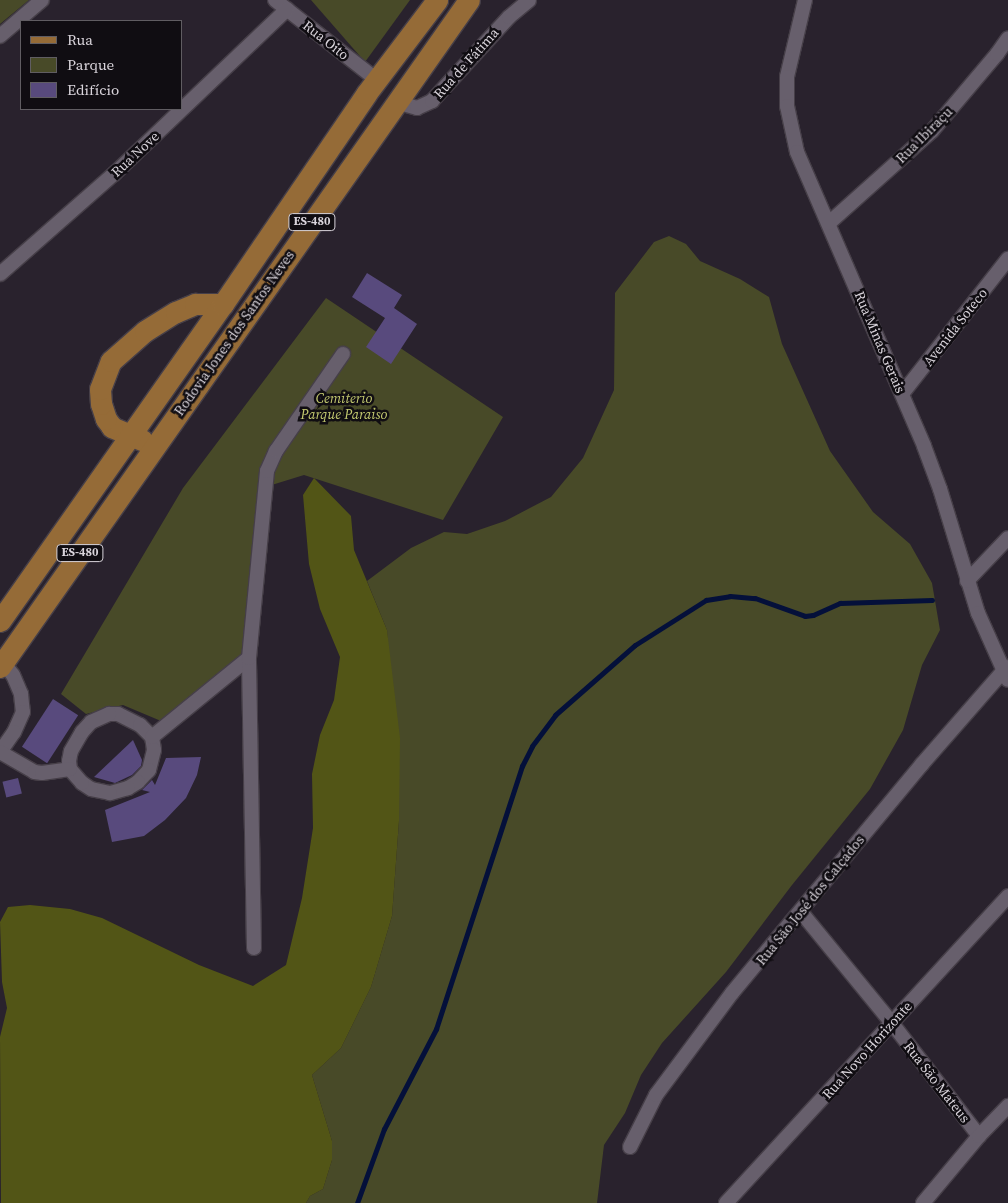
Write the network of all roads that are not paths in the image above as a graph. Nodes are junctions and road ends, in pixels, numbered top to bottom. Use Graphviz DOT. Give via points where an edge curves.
graph roads {
  1 [pos="42,0"];
  2 [pos="275,0"];
  3 [pos="437,0"];
  4 [pos="468,0"];
  5 [pos="529,0"];
  6 [pos="805,0"];
  7 [pos="287,9"];
  8 [pos="0,36"];
  9 [pos="1008,38"];
  10 [pos="1003,58"];
  11 [pos="377,80"];
  12 [pos="396,102"];
  13 [pos="182,109"];
  14 [pos="181,110"];
  15 [pos="829,223"];
  16 [pos="1008,259"];
  17 [pos="0,274"];
  18 [pos="223,304"];
  19 [pos="343,354"];
  20 [pos="902,394"];
  21 [pos="130,436"];
  22 [pos="156,444"];
  23 [pos="1008,538"];
  24 [pos="967,580"];
  25 [pos="0,621"];
  26 [pos="249,658"];
  27 [pos="1,662"];
  28 [pos="1006,673"];
  29 [pos="152,736"];
  30 [pos="0,752"];
  31 [pos="70,769"];
  32 [pos="1008,896"];
  33 [pos="801,912"];
  34 [pos="254,948"];
  35 [pos="891,1022"];
  36 [pos="1008,1106"];
  37 [pos="979,1136"];
  38 [pos="630,1147"];
  39 [pos="726,1203"];
  40 [pos="923,1203"];
  1 -- 8 [label="street"];
  2 -- 7 [label="street, Rua Oito"];
  3 -- 11 [label="main road, Rodovia Jones dos Santos Neves / ES-480"];
  4 -- 12 [label="main road, Rodovia Jones dos Santos Neves / ES-480"];
  5 -- 12 [label="street, Rua de Fátima" via="509,17 432,101 416,108"];
  6 -- 15 [label="street, Rua Minas Gerais" via="787,77 787,106 797,152"];
  7 -- 11 [label="street, Rua Oito"];
  7 -- 13 [label="street, Rua Nove"];
  9 -- 10 [label="street, Rua Ibiraçu"];
  10 -- 15 [label="street, Rua Ibiraçu" via="932,131"];
  11 -- 18 [label="main road, Rodovia Jones dos Santos Neves / ES-480"];
  12 -- 22 [label="main road, Rodovia Jones dos Santos Neves / ES-480"];
  14 -- 17 [label="street, Rua Nove"];
  15 -- 20 [label="street, Rua Minas Gerais"];
  16 -- 20 [label="street, Avenida Soteco"];
  18 -- 21 [label="main road, Rodovia Jones dos Santos Neves / ES-480"];
  18 -- 21 [label="main road" via="195,304 176,312 145,331 111,361 100,389 101,404 112,427"];
  19 -- 26 [label="street" via="276,451 267,471"];
  20 -- 24 [label="street, Rua Minas Gerais" via="940,489"];
  21 -- 22 [label="main road"];
  21 -- 25 [label="main road, Rodovia Jones dos Santos Neves / ES-480"];
  22 -- 27 [label="main road, Rodovia Jones dos Santos Neves / ES-480"];
  23 -- 24 [label="street"];
  24 -- 28 [label="street, Rua Minas Gerais" via="986,636"];
  26 -- 29 [label="street"];
  26 -- 34 [label="street"];
  27 -- 30 [label="street" via="13,675 21,694 23,712"];
  28 -- 33 [label="street, Rua São José dos Calçados" via="916,771"];
  29 -- 31 [label="street" via="140,724 126,717 109,714 100,717 91,722 75,742"];
  29 -- 31 [label="street" via="154,750 149,770 128,788 110,793 91,789"];
  30 -- 31 [label="street" via="34,772"];
  32 -- 35 [label="street, Rua Novo Horizonte"];
  33 -- 35 [label="street, Rua São Mateus"];
  33 -- 38 [label="street, Rua São José dos Calçados" via="732,993 656,1095"];
  35 -- 37 [label="street, Rua São Mateus"];
  35 -- 39 [label="street, Rua Novo Horizonte"];
  36 -- 37 [label="street"];
  37 -- 40 [label="street"];
}
